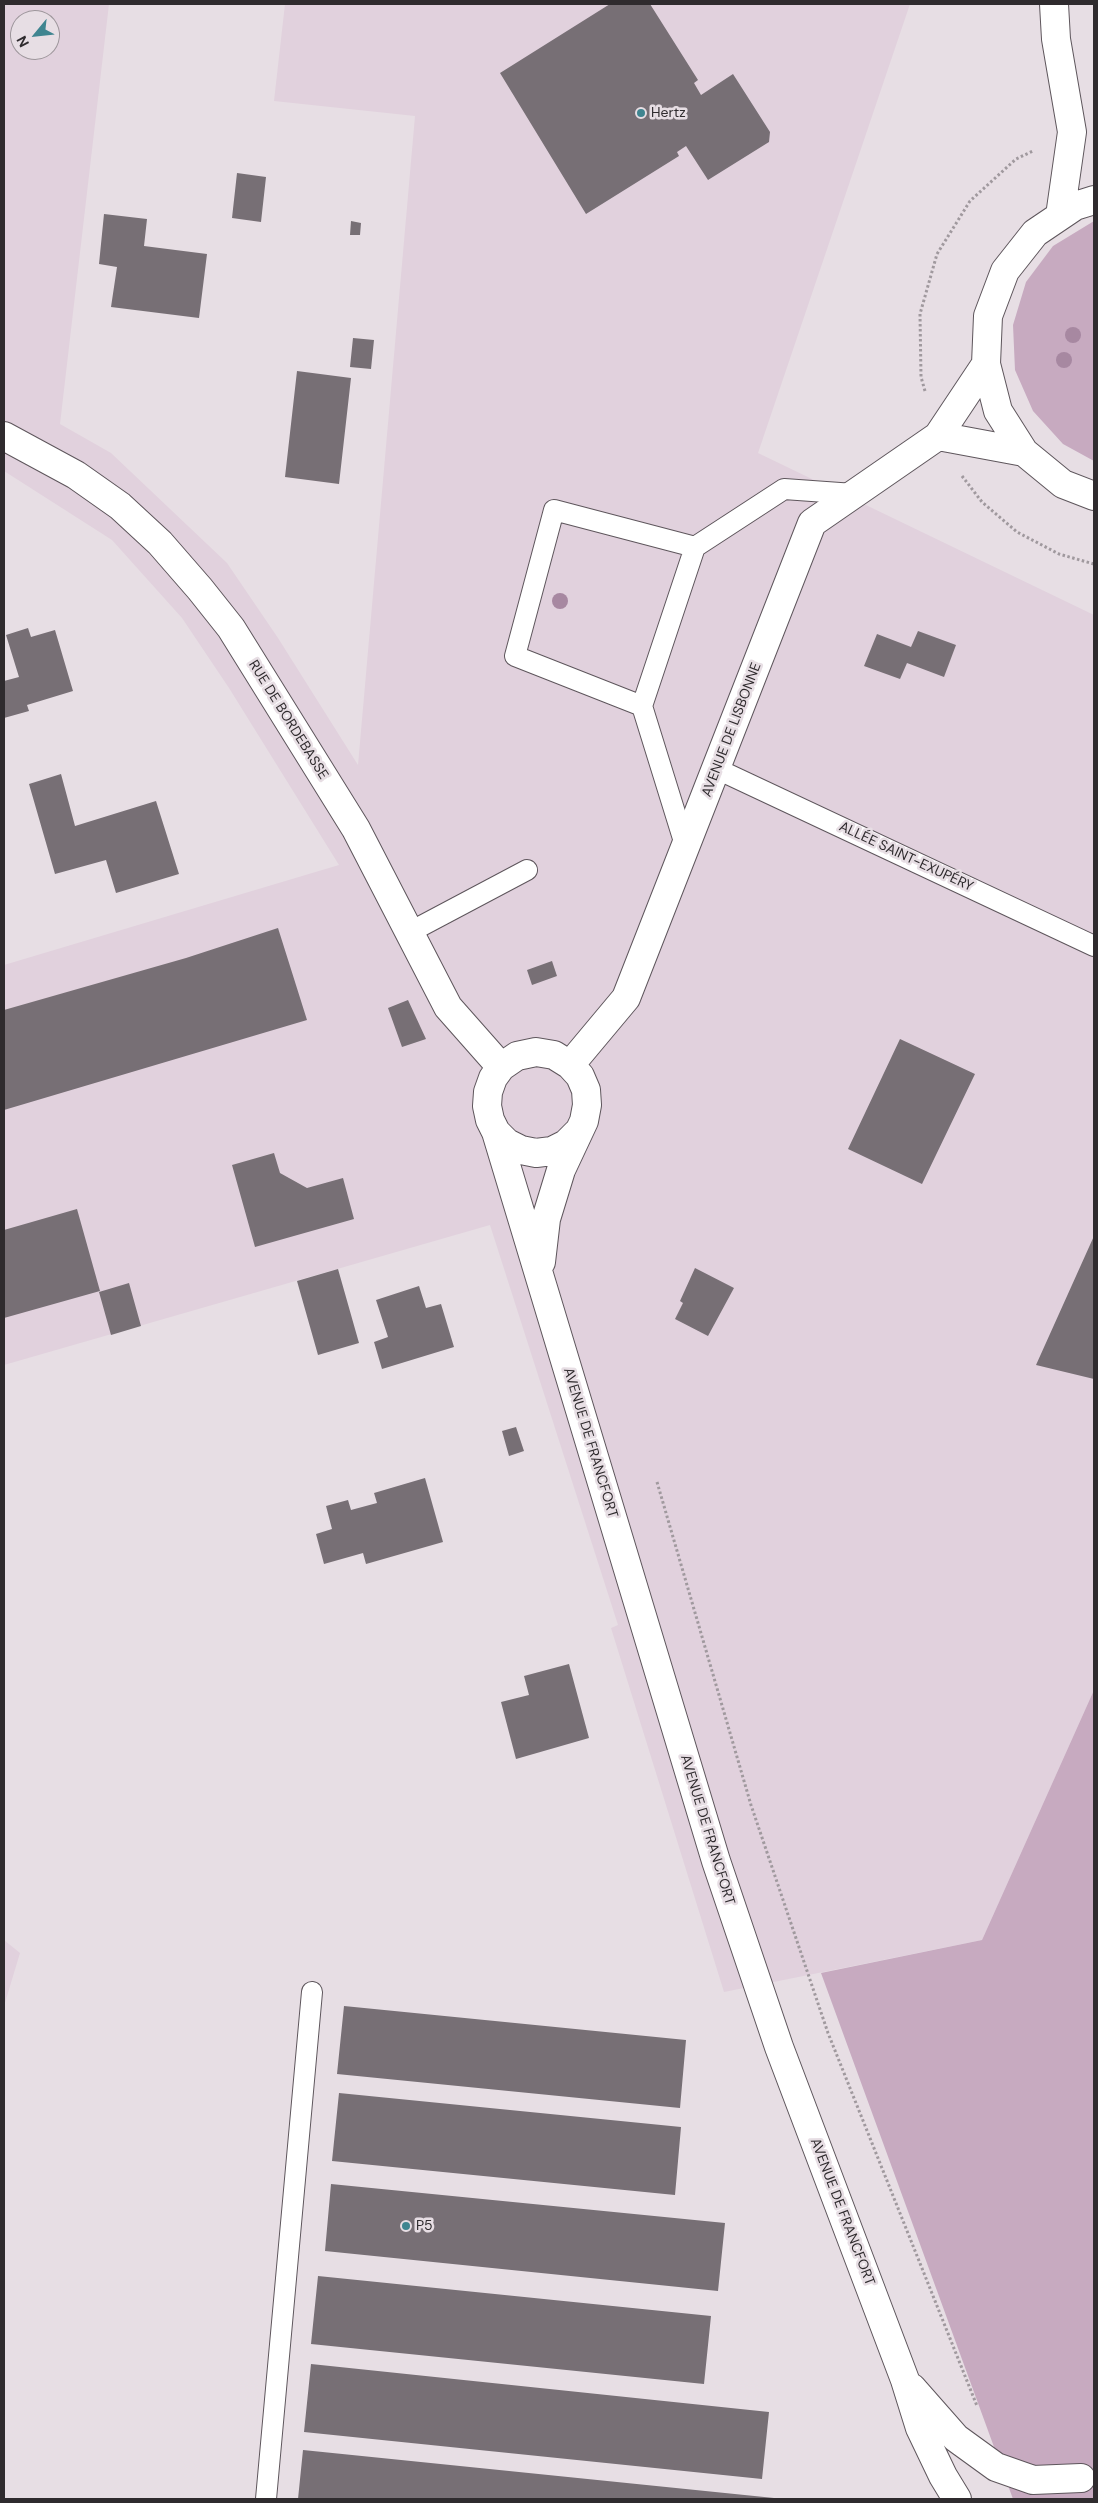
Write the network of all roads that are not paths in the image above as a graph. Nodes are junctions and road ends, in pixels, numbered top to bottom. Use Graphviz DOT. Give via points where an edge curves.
graph roads {
  1 [pos="1054,4"];
  2 [pos="1094,200"];
  3 [pos="1060,216"];
  4 [pos="986,364"];
  5 [pos="4,436"];
  6 [pos="938,436"];
  7 [pos="1024,452"];
  8 [pos="854,494"];
  9 [pos="1094,496"];
  10 [pos="695,548"];
  11 [pos="642,706"];
  12 [pos="717,769"];
  13 [pos="686,848"];
  14 [pos="527,870"];
  15 [pos="410,932"];
  16 [pos="1094,946"];
  17 [pos="570,1065"];
  18 [pos="501,1067"];
  19 [pos="496,1132"];
  20 [pos="577,1133"];
  21 [pos="540,1271"];
  22 [pos="312,1992"];
  23 [pos="905,2380"];
  24 [pos="1088,2476"];
  25 [pos="266,2499"];
  26 [pos="957,2499"];
  27 [pos="1052,2499"];
  1 -- 3 [label="street" via="1056,39 1072,132"];
  2 -- 3 [label="street" via="1075,206"];
  3 -- 4 [label="street" via="1035,233 1005,271 988,316"];
  4 -- 6 [label="street, AVENUE DE LISBONNE"];
  4 -- 7 [label="street" via="998,411"];
  5 -- 15 [label="street, RUE DE BORDEBASSE" via="76,475 120,506 200,589 231,628 356,829"];
  6 -- 7 [label="street"];
  6 -- 8 [label="street, AVENUE DE LISBONNE"];
  7 -- 9 [label="street" via="1063,484"];
  8 -- 10 [label="lane" via="784,489"];
  8 -- 12 [label="street, AVENUE DE LISBONNE" via="812,523"];
  10 -- 11 [label="lane"];
  10 -- 11 [label="lane" via="554,510 514,656"];
  11 -- 13 [label="lane"];
  12 -- 13 [label="street, AVENUE DE LISBONNE"];
  12 -- 16 [label="lane, ALLÉE SAINT-EXUPÉRY"];
  13 -- 17 [label="street, AVENUE DE LISBONNE" via="626,998"];
  14 -- 15 [label="lane"];
  15 -- 18 [label="street, RUE DE BORDEBASSE" via="448,1006"];
  17 -- 18 [label="street" via="554,1055 536,1052 517,1056"];
  17 -- 20 [label="street" via="580,1076 588,1105"];
  18 -- 19 [label="street" via="488,1092 487,1106"];
  19 -- 20 [label="street" via="521,1150 536,1153 552,1151"];
  19 -- 21 [label="street, AVENUE DE FRANCFORT"];
  20 -- 21 [label="street, AVENUE DE FRANCFORT" via="561,1170 546,1219"];
  21 -- 23 [label="street, AVENUE DE FRANCFORT" via="716,1861 778,2047"];
  22 -- 25 [label="lane"];
  23 -- 24 [label="street" via="956,2438 996,2467 1033,2480"];
  23 -- 26 [label="street" via="920,2428"];
  24 -- 27 [label="street"];
}
